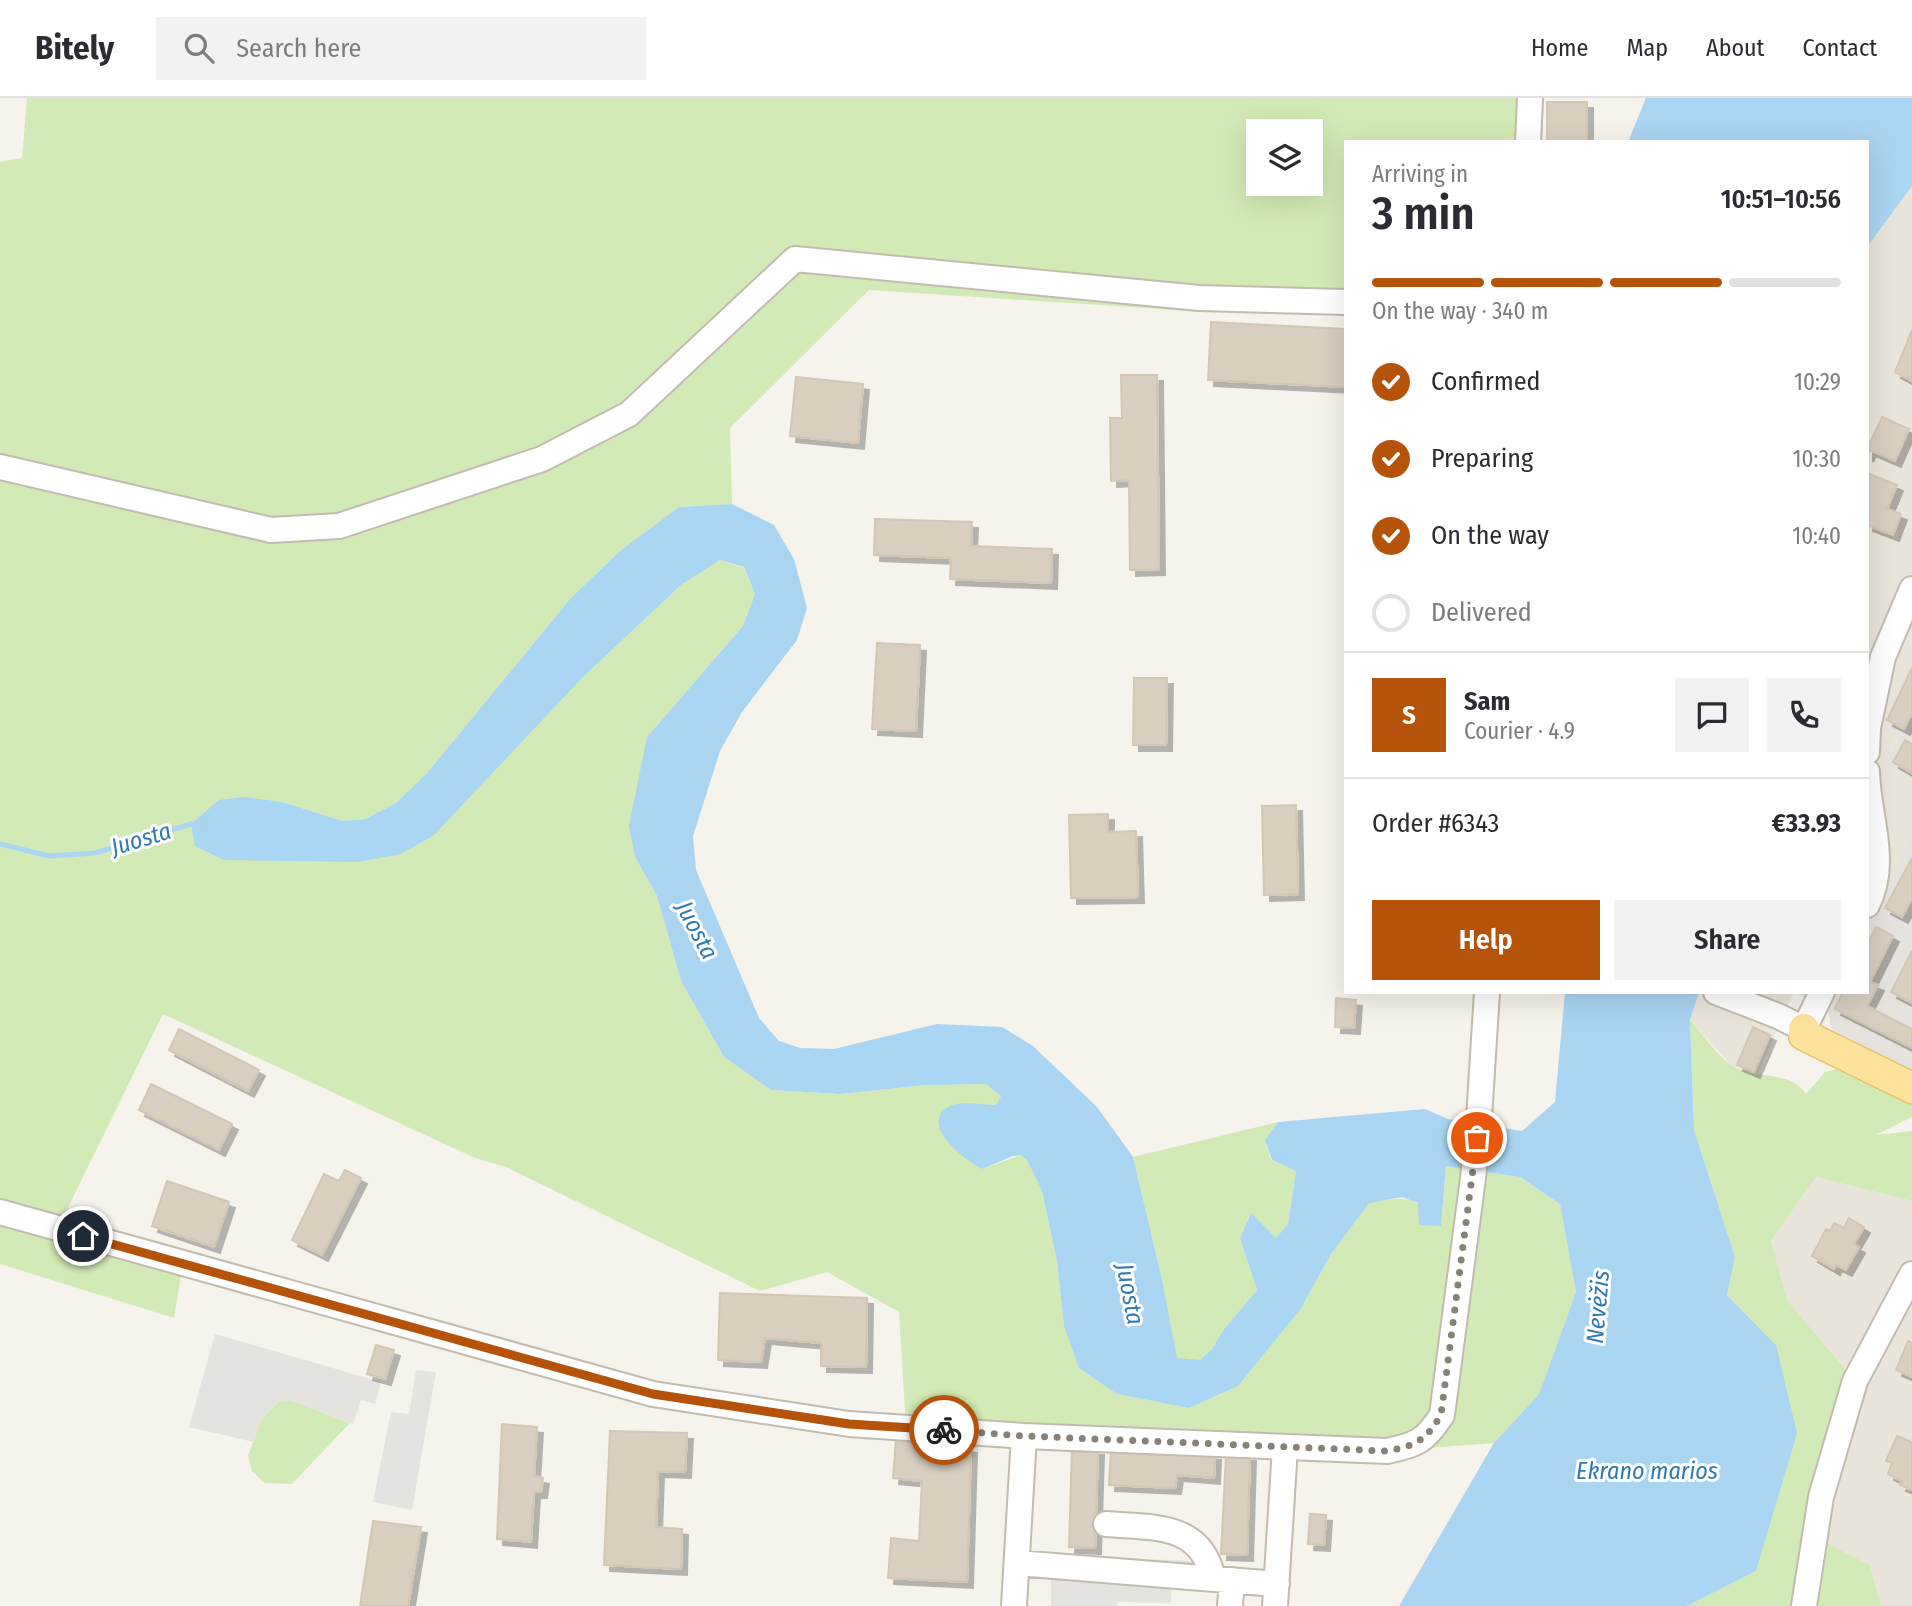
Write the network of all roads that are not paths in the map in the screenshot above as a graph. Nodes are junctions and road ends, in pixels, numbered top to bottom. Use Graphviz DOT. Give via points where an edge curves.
graph roads {
  1 [pos="1530,98"];
  2 [pos="1528,140"];
  3 [pos="1344,302"];
  4 [pos="0,467"];
  5 [pos="1912,589"];
  6 [pos="1869,723"];
  7 [pos="1869,796"];
  8 [pos="1869,901"];
  9 [pos="1488,994"];
  10 [pos="1721,994"];
  11 [pos="1821,994"];
  12 [pos="1804,1029"];
  13 [pos="1912,1088"];
  14 [pos="0,1212"];
  15 [pos="1912,1274"];
  16 [pos="1024,1436"];
  17 [pos="1285,1447"];
  18 [pos="1106,1524"];
  19 [pos="1017,1563"];
  20 [pos="1222,1580"];
  21 [pos="1276,1595"];
  22 [pos="1014,1606"];
  23 [pos="1230,1606"];
  24 [pos="1804,1606"];
  1 -- 2 [label="street"];
  3 -- 4 [label="street" via="1199,298 795,259 629,414 542,459 339,526 271,530"];
  5 -- 6 [label="street" via="1883,657"];
  7 -- 8 [label="street" via="1878,846 1875,888"];
  9 -- 17 [label="street" via="1473,1178 1441,1415 1427,1437 1387,1451"];
  10 -- 12 [label="street"];
  11 -- 12 [label="street"];
  12 -- 13 [label="main road" via="1804,1035 1823,1046"];
  14 -- 16 [label="street" via="653,1394 849,1424"];
  15 -- 24 [label="street" via="1855,1381 1821,1497"];
  16 -- 17 [label="street"];
  16 -- 19 [label="street"];
  17 -- 21 [label="street"];
  18 -- 20 [label="street" via="1176,1530 1198,1545"];
  19 -- 20 [label="street"];
  19 -- 22 [label="street"];
  20 -- 21 [label="street"];
  20 -- 23 [label="street"];
}
